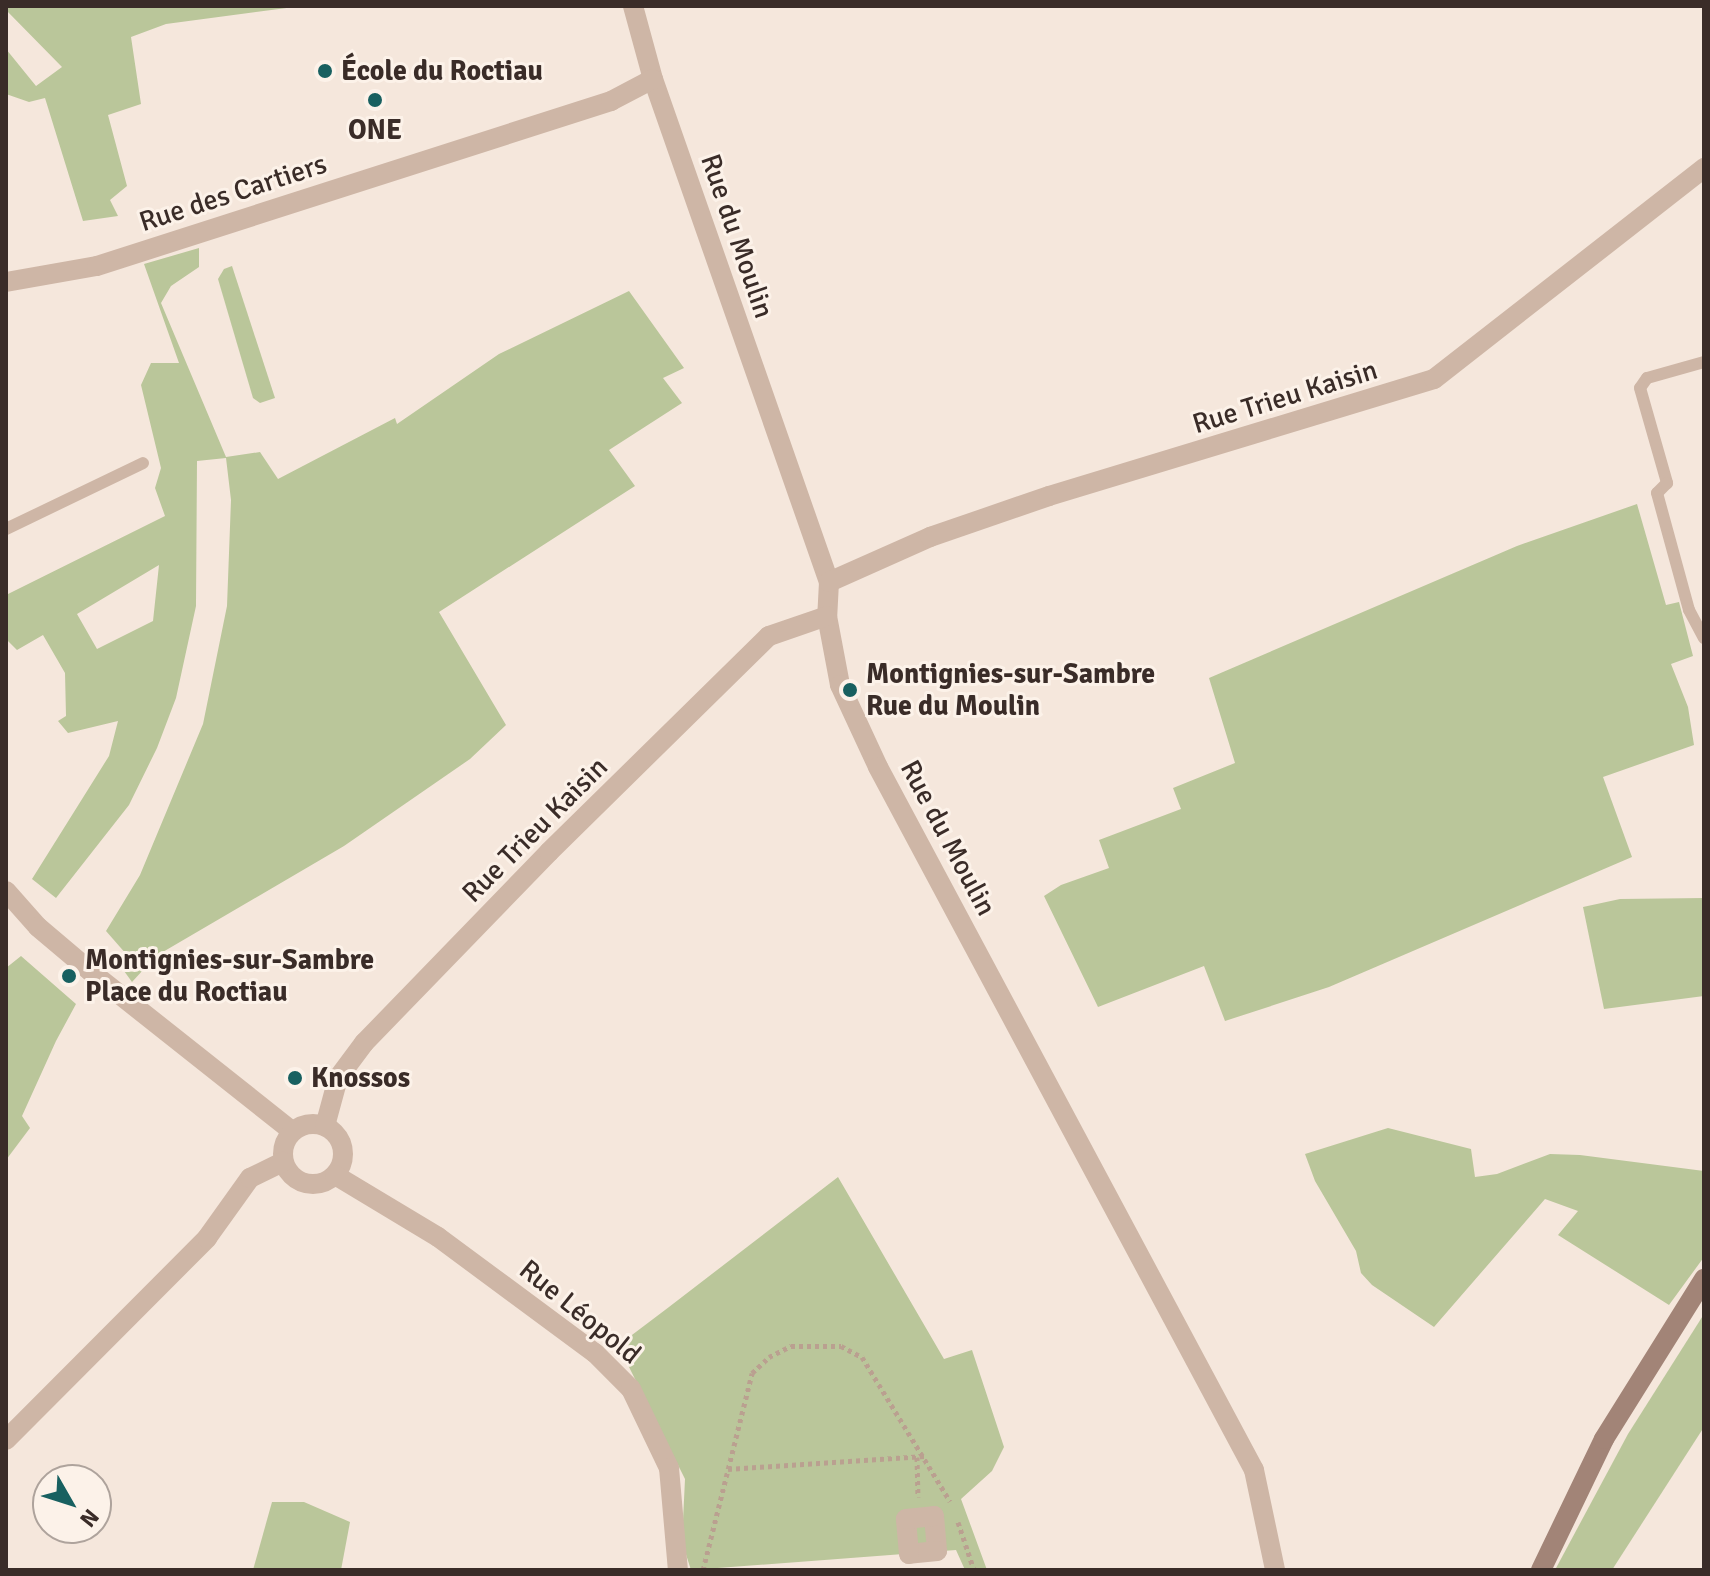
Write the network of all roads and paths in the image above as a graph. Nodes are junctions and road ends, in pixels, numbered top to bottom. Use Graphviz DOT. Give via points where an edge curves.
graph roads {
  1 [pos="633,6"];
  2 [pos="653,79"];
  3 [pos="1704,168"];
  4 [pos="6,282"];
  5 [pos="1704,362"];
  6 [pos="143,463"];
  7 [pos="6,529"];
  8 [pos="829,582"];
  9 [pos="827,616"];
  10 [pos="1704,638"];
  11 [pos="6,891"];
  12 [pos="325,1126"];
  13 [pos="292,1131"];
  14 [pos="283,1162"];
  15 [pos="335,1175"];
  16 [pos="1704,1279"];
  17 [pos="6,1440"];
  18 [pos="925,1456"];
  19 [pos="917,1457"];
  20 [pos="728,1469"];
  21 [pos="920,1518"];
  22 [pos="678,1570"];
  23 [pos="703,1570"];
  24 [pos="974,1570"];
  25 [pos="1275,1570"];
  26 [pos="1541,1570"];
  1 -- 2 [label="street, Rue du Moulin"];
  2 -- 4 [label="street, Rue des Cartiers" via="611,101 97,266"];
  2 -- 8 [label="street, Rue du Moulin"];
  3 -- 8 [label="street, Rue Trieu Kaisin" via="1434,379 1049,496 930,537"];
  5 -- 10 [label="lane" via="1647,378 1640,388 1667,483 1657,493 1689,610"];
  6 -- 7 [label="lane"];
  8 -- 9 [label="street, Rue du Moulin"];
  9 -- 12 [label="street, Rue Trieu Kaisin" via="769,636 549,852 364,1043 338,1078"];
  9 -- 25 [label="street, Rue du Moulin" via="840,685 878,767 1254,1470"];
  11 -- 13 [label="street" via="90,971"];
  12 -- 13 [label="street" via="308,1124"];
  12 -- 15 [label="street" via="338,1136 343,1151"];
  13 -- 14 [label="street"];
  14 -- 15 [label="street" via="293,1177 310,1184"];
  14 -- 17 [label="street" via="250,1178 207,1238"];
  15 -- 22 [label="street, Rue Léopold" via="438,1237 595,1353 631,1389 669,1468"];
  16 -- 26 [label="street" via="1604,1439"];
  18 -- 19 [label="path"];
  18 -- 20 [label="path" via="862,1357 841,1346 817,1343 791,1346 752,1373"];
  18 -- 24 [label="path" via="949,1497"];
  19 -- 20 [label="path"];
  19 -- 21 [label="path"];
  20 -- 23 [label="path"];
}
